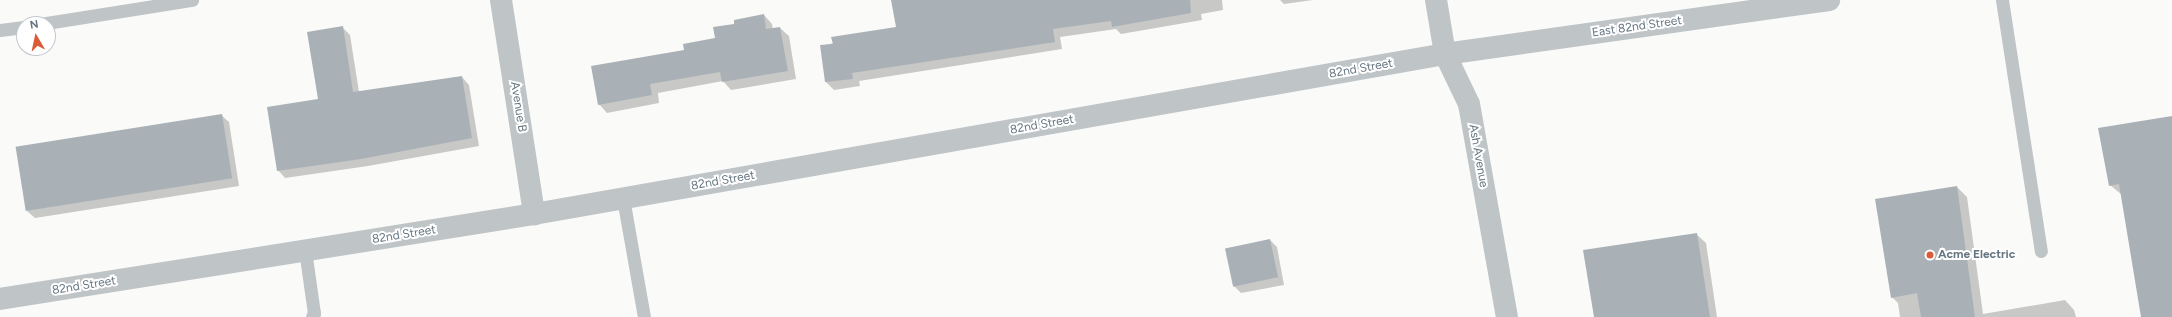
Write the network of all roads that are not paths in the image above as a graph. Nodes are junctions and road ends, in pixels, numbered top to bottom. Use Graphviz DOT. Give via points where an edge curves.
graph roads {
  1 [pos="192,0"];
  2 [pos="501,0"];
  3 [pos="1436,0"];
  4 [pos="1829,0"];
  5 [pos="2002,0"];
  6 [pos="56,21"];
  7 [pos="16,28"];
  8 [pos="0,30"];
  9 [pos="1445,54"];
  10 [pos="623,198"];
  11 [pos="534,214"];
  12 [pos="305,250"];
  13 [pos="2041,251"];
  14 [pos="0,299"];
  15 [pos="312,317"];
  16 [pos="644,317"];
  17 [pos="1507,317"];
  1 -- 6 [label="lane"];
  2 -- 11 [label="street, Avenue B"];
  3 -- 9 [label="street, Ash Avenue"];
  4 -- 9 [label="street, East 82nd Street"];
  5 -- 13 [label="lane"];
  7 -- 8 [label="lane"];
  9 -- 10 [label="street, 82nd Street"];
  9 -- 17 [label="street, Ash Avenue" via="1469,104"];
  10 -- 11 [label="street, 82nd Street"];
  10 -- 16 [label="lane"];
  11 -- 12 [label="street, 82nd Street"];
  12 -- 14 [label="street, 82nd Street"];
  12 -- 15 [label="lane" via="314,313"];
}
